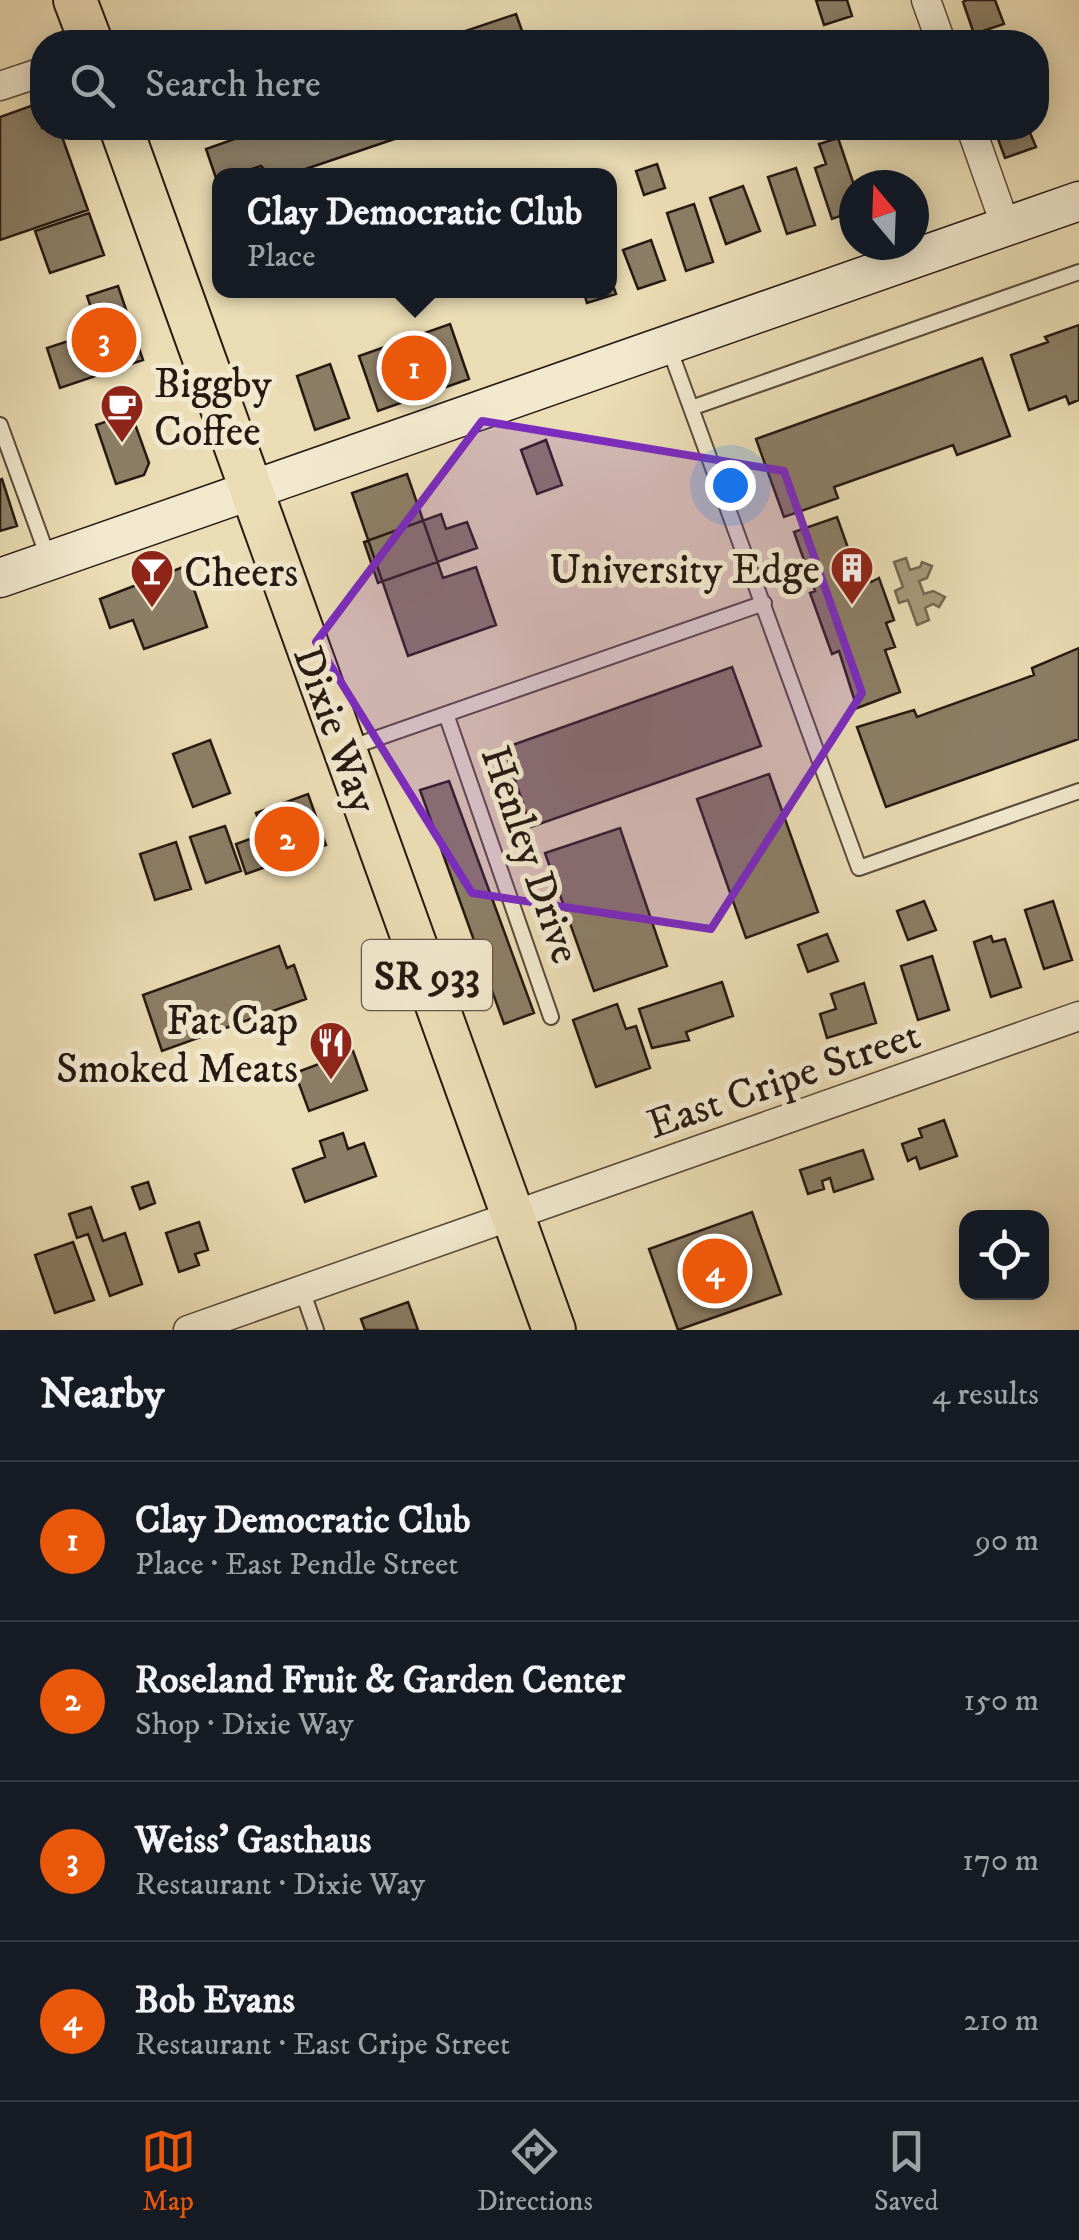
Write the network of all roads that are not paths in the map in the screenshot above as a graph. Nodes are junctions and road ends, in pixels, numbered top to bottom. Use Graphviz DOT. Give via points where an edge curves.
graph roads {
  1 [pos="75,0"];
  2 [pos="926,0"];
  3 [pos="86,30"];
  4 [pos="937,30"];
  5 [pos="30,76"];
  6 [pos="0,86"];
  7 [pos="125,140"];
  8 [pos="975,140"];
  9 [pos="1079,201"];
  10 [pos="1006,227"];
  11 [pos="1079,272"];
  12 [pos="668,344"];
  13 [pos="692,408"];
  14 [pos="0,426"];
  15 [pos="251,491"];
  16 [pos="49,561"];
  17 [pos="0,578"];
  18 [pos="764,604"];
  19 [pos="446,714"];
  20 [pos="344,750"];
  21 [pos="1079,792"];
  22 [pos="1079,1016"];
  23 [pos="551,1017"];
  24 [pos="513,1216"];
  25 [pos="302,1290"];
  26 [pos="188,1330"];
  27 [pos="316,1330"];
  28 [pos="554,1330"];
  1 -- 3 [label="main road"];
  2 -- 4 [label="street"];
  5 -- 6 [label="street"];
  7 -- 15 [label="main road, Dixie Way / SR 933"];
  8 -- 10 [label="street"];
  9 -- 10 [label="street"];
  10 -- 12 [label="street"];
  11 -- 13 [label="lane"];
  12 -- 13 [label="lane"];
  12 -- 15 [label="street"];
  13 -- 18 [label="lane"];
  14 -- 16 [label="lane"];
  15 -- 16 [label="street"];
  15 -- 20 [label="main road, Dixie Way / SR 933"];
  16 -- 17 [label="street"];
  18 -- 19 [label="lane"];
  18 -- 21 [label="lane" via="859,868"];
  19 -- 20 [label="lane"];
  19 -- 23 [label="lane, Henley Drive"];
  20 -- 24 [label="main road, Dixie Way / SR 933"];
  22 -- 24 [label="street, East Cripe Street"];
  24 -- 25 [label="street, East Cripe Street"];
  24 -- 28 [label="main road, Dixie Way / SR 933"];
  25 -- 26 [label="street, East Cripe Street"];
  25 -- 27 [label="lane"];
}
